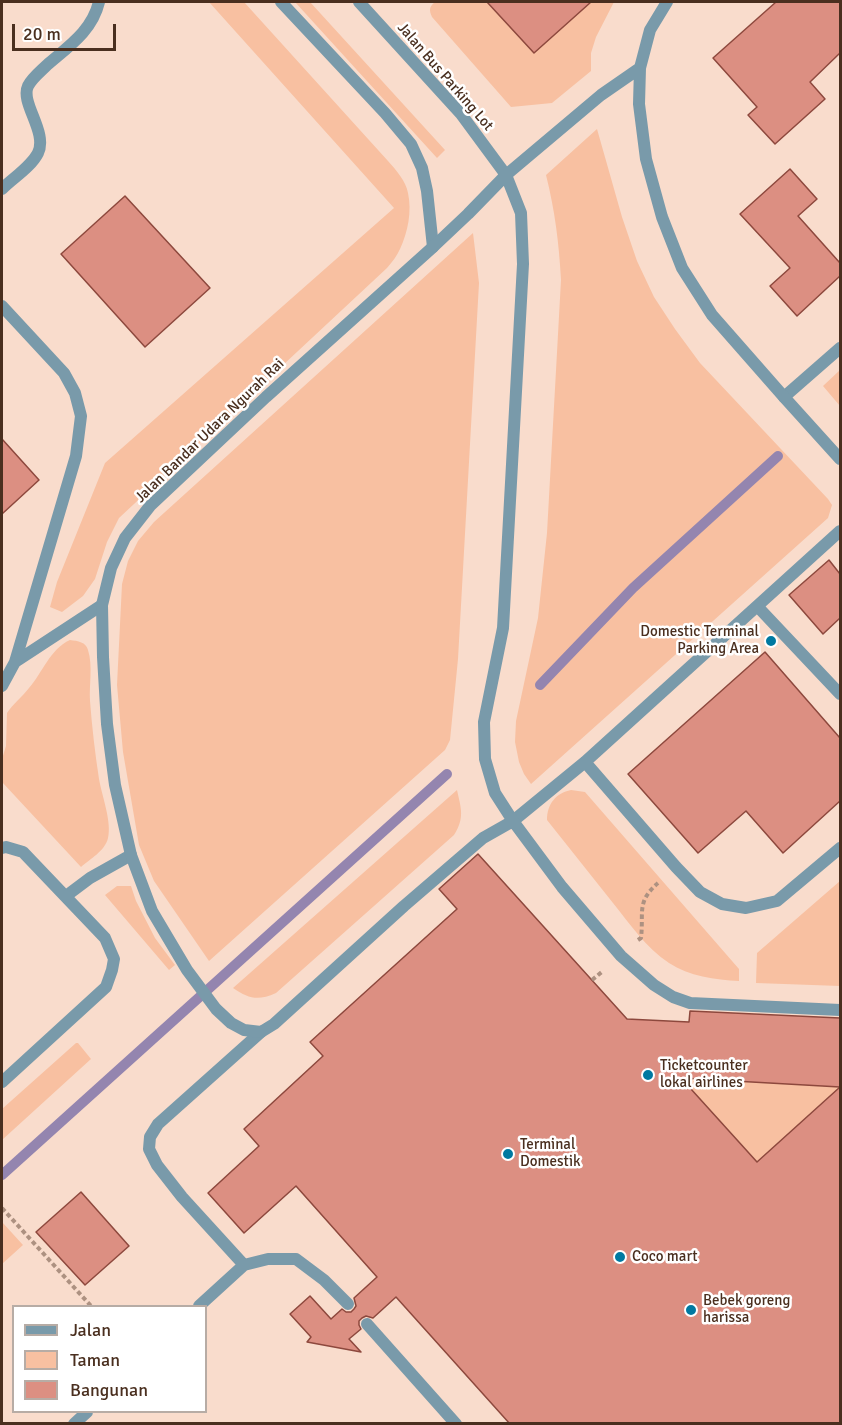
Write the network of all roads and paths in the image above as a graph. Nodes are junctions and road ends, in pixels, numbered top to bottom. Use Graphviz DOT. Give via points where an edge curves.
graph roads {
  1 [pos="99,2"];
  2 [pos="281,2"];
  3 [pos="359,2"];
  4 [pos="667,2"];
  5 [pos="640,68"];
  6 [pos="506,175"];
  7 [pos="2,189"];
  8 [pos="433,247"];
  9 [pos="2,306"];
  10 [pos="840,348"];
  11 [pos="784,397"];
  12 [pos="840,459"];
  13 [pos="840,531"];
  14 [pos="102,605"];
  15 [pos="758,606"];
  16 [pos="15,662"];
  17 [pos="2,686"];
  18 [pos="840,694"];
  19 [pos="585,762"];
  20 [pos="513,821"];
  21 [pos="2,848"];
  22 [pos="840,848"];
  23 [pos="131,855"];
  24 [pos="676,867"];
  25 [pos="66,896"];
  26 [pos="621,956"];
  27 [pos="592,980"];
  28 [pos="840,1010"];
  29 [pos="261,1032"];
  30 [pos="2,1082"];
  31 [pos="2,1208"];
  32 [pos="244,1265"];
  33 [pos="348,1304"];
  34 [pos="90,1305"];
  35 [pos="200,1305"];
  36 [pos="367,1324"];
  37 [pos="86,1413"];
  38 [pos="74,1424"];
  39 [pos="456,1424"];
  1 -- 7 [label="street" via="93,21 78,39 27,87 41,138 39,151"];
  2 -- 8 [label="street" via="411,144 427,191"];
  3 -- 6 [label="street, Jalan Bus Parking Lot" via="461,114"];
  4 -- 5 [label="street" via="650,30"];
  5 -- 6 [label="street, Jalan Bandar Udara Ngurah Rai" via="601,95"];
  5 -- 11 [label="street" via="639,104 646,159 682,268 712,315"];
  6 -- 8 [label="street, Jalan Bandar Udara Ngurah Rai"];
  6 -- 20 [label="street" via="521,213 523,264 503,628 484,723 485,759 495,793"];
  8 -- 14 [label="street, Jalan Bandar Udara Ngurah Rai" via="150,506 125,538 111,568"];
  9 -- 16 [label="street" via="64,373 81,416 76,456"];
  10 -- 11 [label="street"];
  11 -- 12 [label="street"];
  13 -- 15 [label="street"];
  14 -- 16 [label="street"];
  14 -- 23 [label="street, Jalan Bandar Udara Ngurah Rai" via="107,724 115,785"];
  15 -- 18 [label="street"];
  15 -- 19 [label="street"];
  16 -- 17 [label="street"];
  19 -- 20 [label="street"];
  19 -- 24 [label="street"];
  20 -- 26 [label="street"];
  20 -- 29 [label="street" via="483,838"];
  21 -- 25 [label="street" via="23,852"];
  22 -- 24 [label="street" via="777,901 746,908 722,904 700,892"];
  23 -- 25 [label="street"];
  23 -- 29 [label="street, Jalan Bandar Udara Ngurah Rai" via="152,911 187,970 231,1023"];
  24 -- 26 [label="path" via="648,891 642,902 641,938"];
  25 -- 30 [label="street" via="105,938 114,959 112,970 106,987"];
  26 -- 27 [label="path"];
  26 -- 28 [label="street" via="654,985 690,1003"];
  29 -- 32 [label="street" via="158,1124 148,1149 182,1197"];
  31 -- 34 [label="path"];
  32 -- 33 [label="street" via="268,1259 296,1259"];
  32 -- 35 [label="street"];
  36 -- 39 [label="street"];
  37 -- 38 [label="street"];
}
